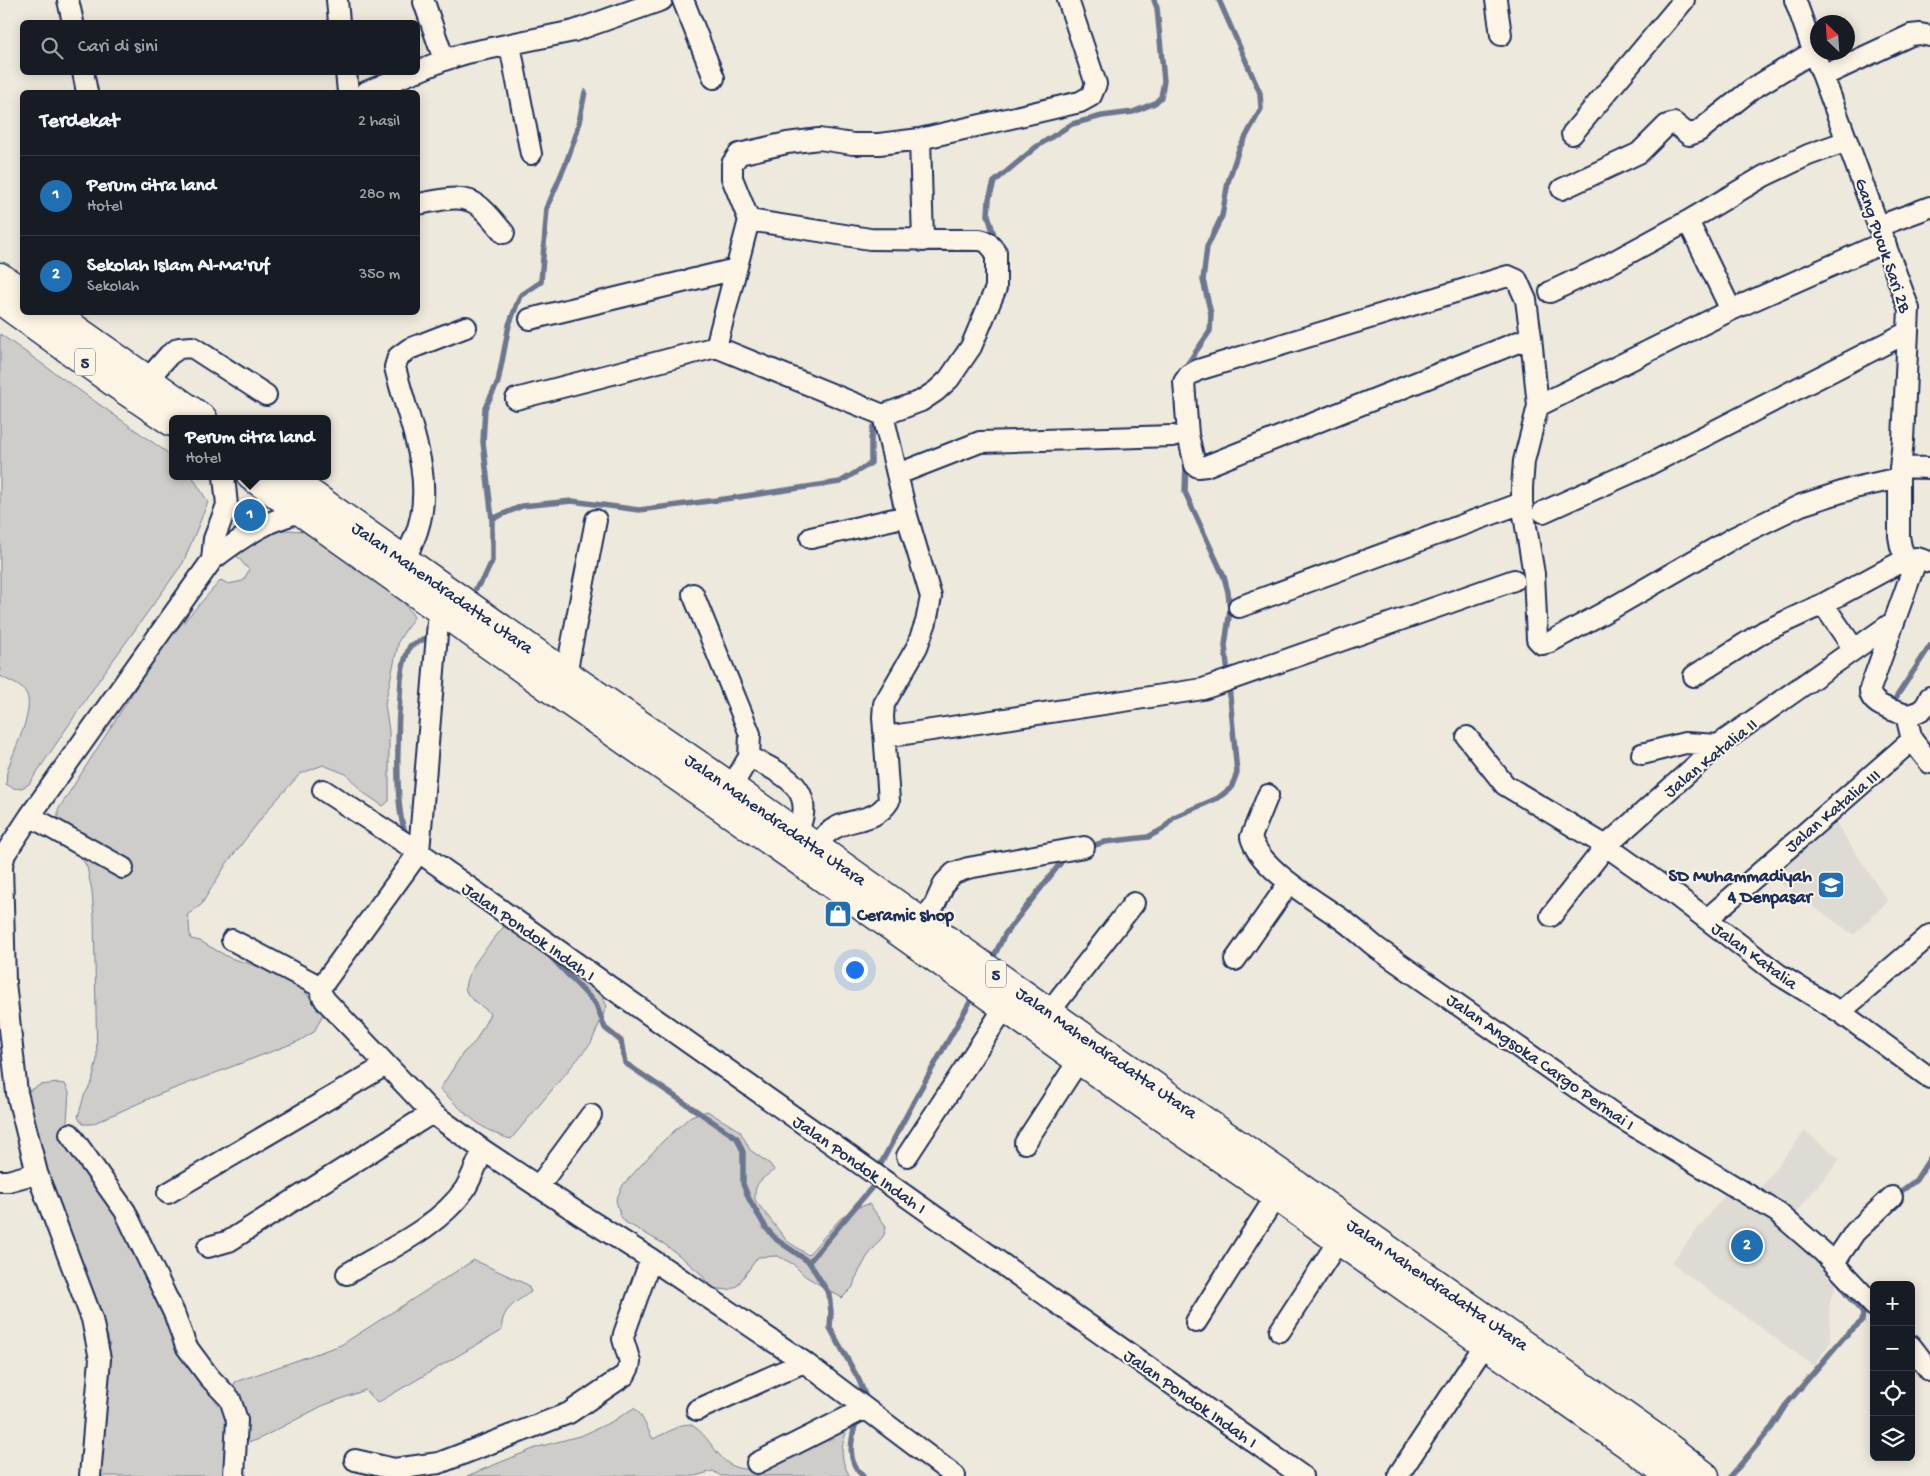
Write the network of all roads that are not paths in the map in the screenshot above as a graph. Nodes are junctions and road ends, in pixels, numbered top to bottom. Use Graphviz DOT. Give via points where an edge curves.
graph roads {
  1 [pos="68,0"];
  2 [pos="337,0"];
  3 [pos="662,0"];
  4 [pos="683,0"];
  5 [pos="1068,0"];
  6 [pos="1496,0"];
  7 [pos="1684,0"];
  8 [pos="1795,0"];
  9 [pos="424,2"];
  10 [pos="73,20"];
  11 [pos="339,20"];
  12 [pos="1501,35"];
  13 [pos="1930,36"];
  14 [pos="510,44"];
  15 [pos="1810,44"];
  16 [pos="1810,53"];
  17 [pos="444,60"];
  18 [pos="1816,60"];
  19 [pos="420,70"];
  20 [pos="84,75"];
  21 [pos="346,75"];
  22 [pos="407,75"];
  23 [pos="1823,76"];
  24 [pos="714,78"];
  25 [pos="87,90"];
  26 [pos="348,90"];
  27 [pos="371,90"];
  28 [pos="1572,134"];
  29 [pos="920,139"];
  30 [pos="1847,141"];
  31 [pos="531,154"];
  32 [pos="1562,189"];
  33 [pos="420,204"];
  34 [pos="1930,207"];
  35 [pos="749,220"];
  36 [pos="1688,221"];
  37 [pos="504,233"];
  38 [pos="1882,234"];
  39 [pos="923,241"];
  40 [pos="736,269"];
  41 [pos="10,284"];
  42 [pos="1550,292"];
  43 [pos="20,293"];
  44 [pos="1731,310"];
  45 [pos="43,315"];
  46 [pos="55,315"];
  47 [pos="530,319"];
  48 [pos="466,328"];
  49 [pos="1908,332"];
  50 [pos="1532,337"];
  51 [pos="716,347"];
  52 [pos="147,380"];
  53 [pos="266,394"];
  54 [pos="516,399"];
  55 [pos="1538,406"];
  56 [pos="197,415"];
  57 [pos="883,415"];
  58 [pos="169,420"];
  59 [pos="1173,436"];
  60 [pos="1930,468"];
  61 [pos="1900,473"];
  62 [pos="898,474"];
  63 [pos="224,480"];
  64 [pos="259,480"];
  65 [pos="288,480"];
  66 [pos="1522,503"];
  67 [pos="308,504"];
  68 [pos="1542,512"];
  69 [pos="907,516"];
  70 [pos="596,520"];
  71 [pos="811,538"];
  72 [pos="1918,559"];
  73 [pos="212,560"];
  74 [pos="404,560"];
  75 [pos="1514,580"];
  76 [pos="693,594"];
  77 [pos="440,598"];
  78 [pos="1823,604"];
  79 [pos="1239,607"];
  80 [pos="1892,623"];
  81 [pos="1854,649"];
  82 [pos="1694,676"];
  83 [pos="560,683"];
  84 [pos="1930,697"];
  85 [pos="1906,715"];
  86 [pos="885,736"];
  87 [pos="1467,737"];
  88 [pos="1912,740"];
  89 [pos="1719,746"];
  90 [pos="1642,754"];
  91 [pos="749,757"];
  92 [pos="1930,763"];
  93 [pos="323,790"];
  94 [pos="1268,795"];
  95 [pos="726,797"];
  96 [pos="30,816"];
  97 [pos="1606,846"];
  98 [pos="1084,847"];
  99 [pos="801,849"];
  100 [pos="419,852"];
  101 [pos="123,868"];
  102 [pos="1289,883"];
  103 [pos="1134,902"];
  104 [pos="1551,916"];
  105 [pos="1707,919"];
  106 [pos="923,923"];
  107 [pos="1930,935"];
  108 [pos="232,940"];
  109 [pos="1235,960"];
  110 [pos="321,987"];
  111 [pos="1005,1007"];
  112 [pos="1049,1012"];
  113 [pos="1840,1012"];
  114 [pos="1079,1060"];
  115 [pos="386,1065"];
  116 [pos="1930,1078"];
  117 [pos="432,1113"];
  118 [pos="591,1115"];
  119 [pos="70,1134"];
  120 [pos="1026,1143"];
  121 [pos="483,1150"];
  122 [pos="907,1156"];
  123 [pos="37,1172"];
  124 [pos="0,1181"];
  125 [pos="538,1186"];
  126 [pos="168,1193"];
  127 [pos="1276,1196"];
  128 [pos="1892,1197"];
  129 [pos="1339,1240"];
  130 [pos="208,1247"];
  131 [pos="651,1259"];
  132 [pos="1834,1263"];
  133 [pos="346,1274"];
  134 [pos="1870,1302"];
  135 [pos="1196,1322"];
  136 [pos="1280,1331"];
  137 [pos="1492,1335"];
  138 [pos="1915,1351"];
  139 [pos="804,1362"];
  140 [pos="1930,1370"];
  141 [pos="864,1409"];
  142 [pos="697,1410"];
  143 [pos="355,1460"];
  144 [pos="757,1462"];
  145 [pos="1399,1474"];
  146 [pos="90,1476"];
  147 [pos="234,1476"];
  148 [pos="955,1476"];
  149 [pos="1302,1476"];
  150 [pos="1670,1476"];
  151 [pos="1705,1476"];
  1 -- 10 [label="street"];
  2 -- 11 [label="street"];
  3 -- 14 [label="street" via="574,32"];
  4 -- 24 [label="street"];
  5 -- 29 [label="street" via="1096,84 1091,96 1080,102"];
  6 -- 12 [label="street"];
  7 -- 28 [label="street"];
  8 -- 15 [label="street, Gang Pucuk Sari 2B"];
  9 -- 17 [label="street"];
  13 -- 23 [label="street" via="1911,35"];
  14 -- 17 [label="street"];
  14 -- 31 [label="street"];
  16 -- 32 [label="street" via="1752,89 1699,131 1689,135 1674,123 1639,153"];
  17 -- 19 [label="street"];
  18 -- 23 [label="street, Gang Pucuk Sari 2B"];
  20 -- 25 [label="street"];
  21 -- 26 [label="street"];
  22 -- 27 [label="street"];
  23 -- 30 [label="street, Gang Pucuk Sari 2B"];
  29 -- 35 [label="street" via="853,144 819,139 739,154 732,164 732,178"];
  29 -- 39 [label="street"];
  30 -- 36 [label="street" via="1764,176"];
  30 -- 38 [label="street, Gang Pucuk Sari 2B"];
  33 -- 37 [label="street" via="459,198 470,200 480,206"];
  34 -- 38 [label="street"];
  35 -- 39 [label="street" via="870,239"];
  35 -- 40 [label="street"];
  36 -- 42 [label="street"];
  36 -- 44 [label="street"];
  38 -- 44 [label="street"];
  38 -- 49 [label="street, Gang Pucuk Sari 2B" via="1909,309"];
  39 -- 57 [label="street" via="987,242 996,252 996,288 971,347 948,379 921,401"];
  40 -- 47 [label="street"];
  40 -- 51 [label="street"];
  41 -- 43 [label="highway, 5"];
  44 -- 55 [label="street"];
  45 -- 58 [label="highway, 5" via="119,386"];
  46 -- 52 [label="highway, 5"];
  48 -- 74 [label="street" via="409,349 398,357 395,367 422,464 424,496 419,528"];
  49 -- 61 [label="street, Gang Pucuk Sari 2B"];
  49 -- 68 [label="street" via="1663,458"];
  50 -- 50 [label="street" via="1206,466 1195,465 1188,435 1184,382 1198,370 1508,276 1521,285"];
  50 -- 55 [label="street"];
  51 -- 54 [label="street"];
  51 -- 57 [label="street"];
  52 -- 53 [label="street" via="169,355 179,348 192,347"];
  52 -- 56 [label="highway, 5"];
  55 -- 66 [label="street" via="1524,461"];
  57 -- 62 [label="street"];
  59 -- 62 [label="street" via="980,442"];
  60 -- 61 [label="street"];
  61 -- 66 [label="street" via="1801,505 1735,537 1614,608 1542,644 1536,639 1534,574"];
  61 -- 72 [label="street, Gang Pucuk Sari 2B" via="1901,546"];
  62 -- 69 [label="street"];
  63 -- 73 [label="street" via="227,505 214,539"];
  64 -- 67 [label="highway, Jalan Mahendradatta Utara / 5"];
  65 -- 67 [label="highway, Jalan Mahendradatta Utara / 5"];
  66 -- 79 [label="street"];
  67 -- 73 [label="street" via="243,536"];
  67 -- 74 [label="highway, Jalan Mahendradatta Utara / 5"];
  67 -- 77 [label="highway, Jalan Mahendradatta Utara / 5"];
  69 -- 71 [label="street"];
  69 -- 86 [label="street" via="931,597 916,647 884,704"];
  70 -- 83 [label="street"];
  72 -- 78 [label="street"];
  72 -- 80 [label="street"];
  73 -- 96 [label="street"];
  74 -- 77 [label="highway, Jalan Mahendradatta Utara / 5"];
  75 -- 86 [label="street" via="1203,689"];
  76 -- 91 [label="street" via="750,734"];
  77 -- 83 [label="highway, Jalan Mahendradatta Utara / 5"];
  77 -- 100 [label="street"];
  78 -- 81 [label="street"];
  78 -- 82 [label="street" via="1765,630"];
  80 -- 81 [label="street, Jalan Katalia II"];
  80 -- 85 [label="street" via="1870,696 1874,701"];
  81 -- 89 [label="street, Jalan Katalia II"];
  83 -- 95 [label="highway, Jalan Mahendradatta Utara / 5"];
  84 -- 85 [label="street" via="1921,711"];
  85 -- 88 [label="street"];
  86 -- 99 [label="street" via="889,801 884,810 840,825"];
  87 -- 97 [label="street, Jalan Katalia" via="1505,785"];
  88 -- 92 [label="street"];
  88 -- 105 [label="street, Jalan Katalia III"];
  89 -- 90 [label="street" via="1685,743"];
  89 -- 97 [label="street, Jalan Katalia II"];
  91 -- 95 [label="street"];
  91 -- 99 [label="street" via="776,770 798,788 804,815"];
  93 -- 100 [label="street, Jalan Pondok Indah I"];
  94 -- 102 [label="street, Jalan Angsoka Cargo Permai I" via="1250,837 1258,853"];
  95 -- 99 [label="highway, Jalan Mahendradatta Utara / 5"];
  96 -- 101 [label="street"];
  96 -- 123 [label="street" via="2,864 4,982 18,1093"];
  97 -- 104 [label="street, Jalan Katalia II"];
  97 -- 105 [label="street, Jalan Katalia"];
  98 -- 106 [label="street" via="968,868 954,874 945,882"];
  99 -- 106 [label="highway, Jalan Mahendradatta Utara / 5"];
  99 -- 111 [label="highway, Jalan Mahendradatta Utara / 5"];
  100 -- 110 [label="street"];
  100 -- 149 [label="street, Jalan Pondok Indah I"];
  102 -- 109 [label="street"];
  102 -- 132 [label="street, Jalan Angsoka Cargo Permai I" via="1614,1114 1777,1212"];
  103 -- 112 [label="street"];
  105 -- 113 [label="street, Jalan Katalia" via="1778,974"];
  106 -- 112 [label="highway, Jalan Mahendradatta Utara / 5"];
  107 -- 113 [label="street"];
  108 -- 110 [label="street"];
  110 -- 115 [label="street" via="325,1000"];
  111 -- 114 [label="highway, Jalan Mahendradatta Utara / 5"];
  111 -- 122 [label="street"];
  112 -- 137 [label="highway, Jalan Mahendradatta Utara / 5"];
  113 -- 116 [label="street, Jalan Katalia"];
  114 -- 120 [label="street"];
  114 -- 127 [label="highway, Jalan Mahendradatta Utara / 5"];
  115 -- 117 [label="street"];
  115 -- 126 [label="street"];
  117 -- 121 [label="street"];
  117 -- 130 [label="street" via="237,1236"];
  118 -- 125 [label="street"];
  119 -- 147 [label="street" via="125,1211 174,1313 186,1346 230,1399 237,1420"];
  121 -- 125 [label="street"];
  121 -- 133 [label="street" via="465,1188 445,1211 416,1233"];
  123 -- 124 [label="street"];
  123 -- 146 [label="street" via="97,1340 100,1359"];
  125 -- 131 [label="street"];
  127 -- 129 [label="highway, Jalan Mahendradatta Utara / 5"];
  127 -- 135 [label="street"];
  128 -- 132 [label="street" via="1855,1232"];
  129 -- 136 [label="street"];
  129 -- 137 [label="highway, Jalan Mahendradatta Utara / 5"];
  131 -- 139 [label="street"];
  131 -- 143 [label="street" via="624,1334 629,1367 617,1382 569,1413 439,1463 394,1470"];
  132 -- 134 [label="street, Jalan Angsoka Cargo Permai I"];
  137 -- 145 [label="street"];
  137 -- 150 [label="highway, Jalan Mahendradatta Utara / 5"];
  137 -- 151 [label="highway, Jalan Mahendradatta Utara / 5" via="1660,1441"];
  138 -- 140 [label="street"];
  139 -- 141 [label="street"];
  139 -- 142 [label="street"];
  141 -- 144 [label="street"];
  141 -- 148 [label="street"];
}
